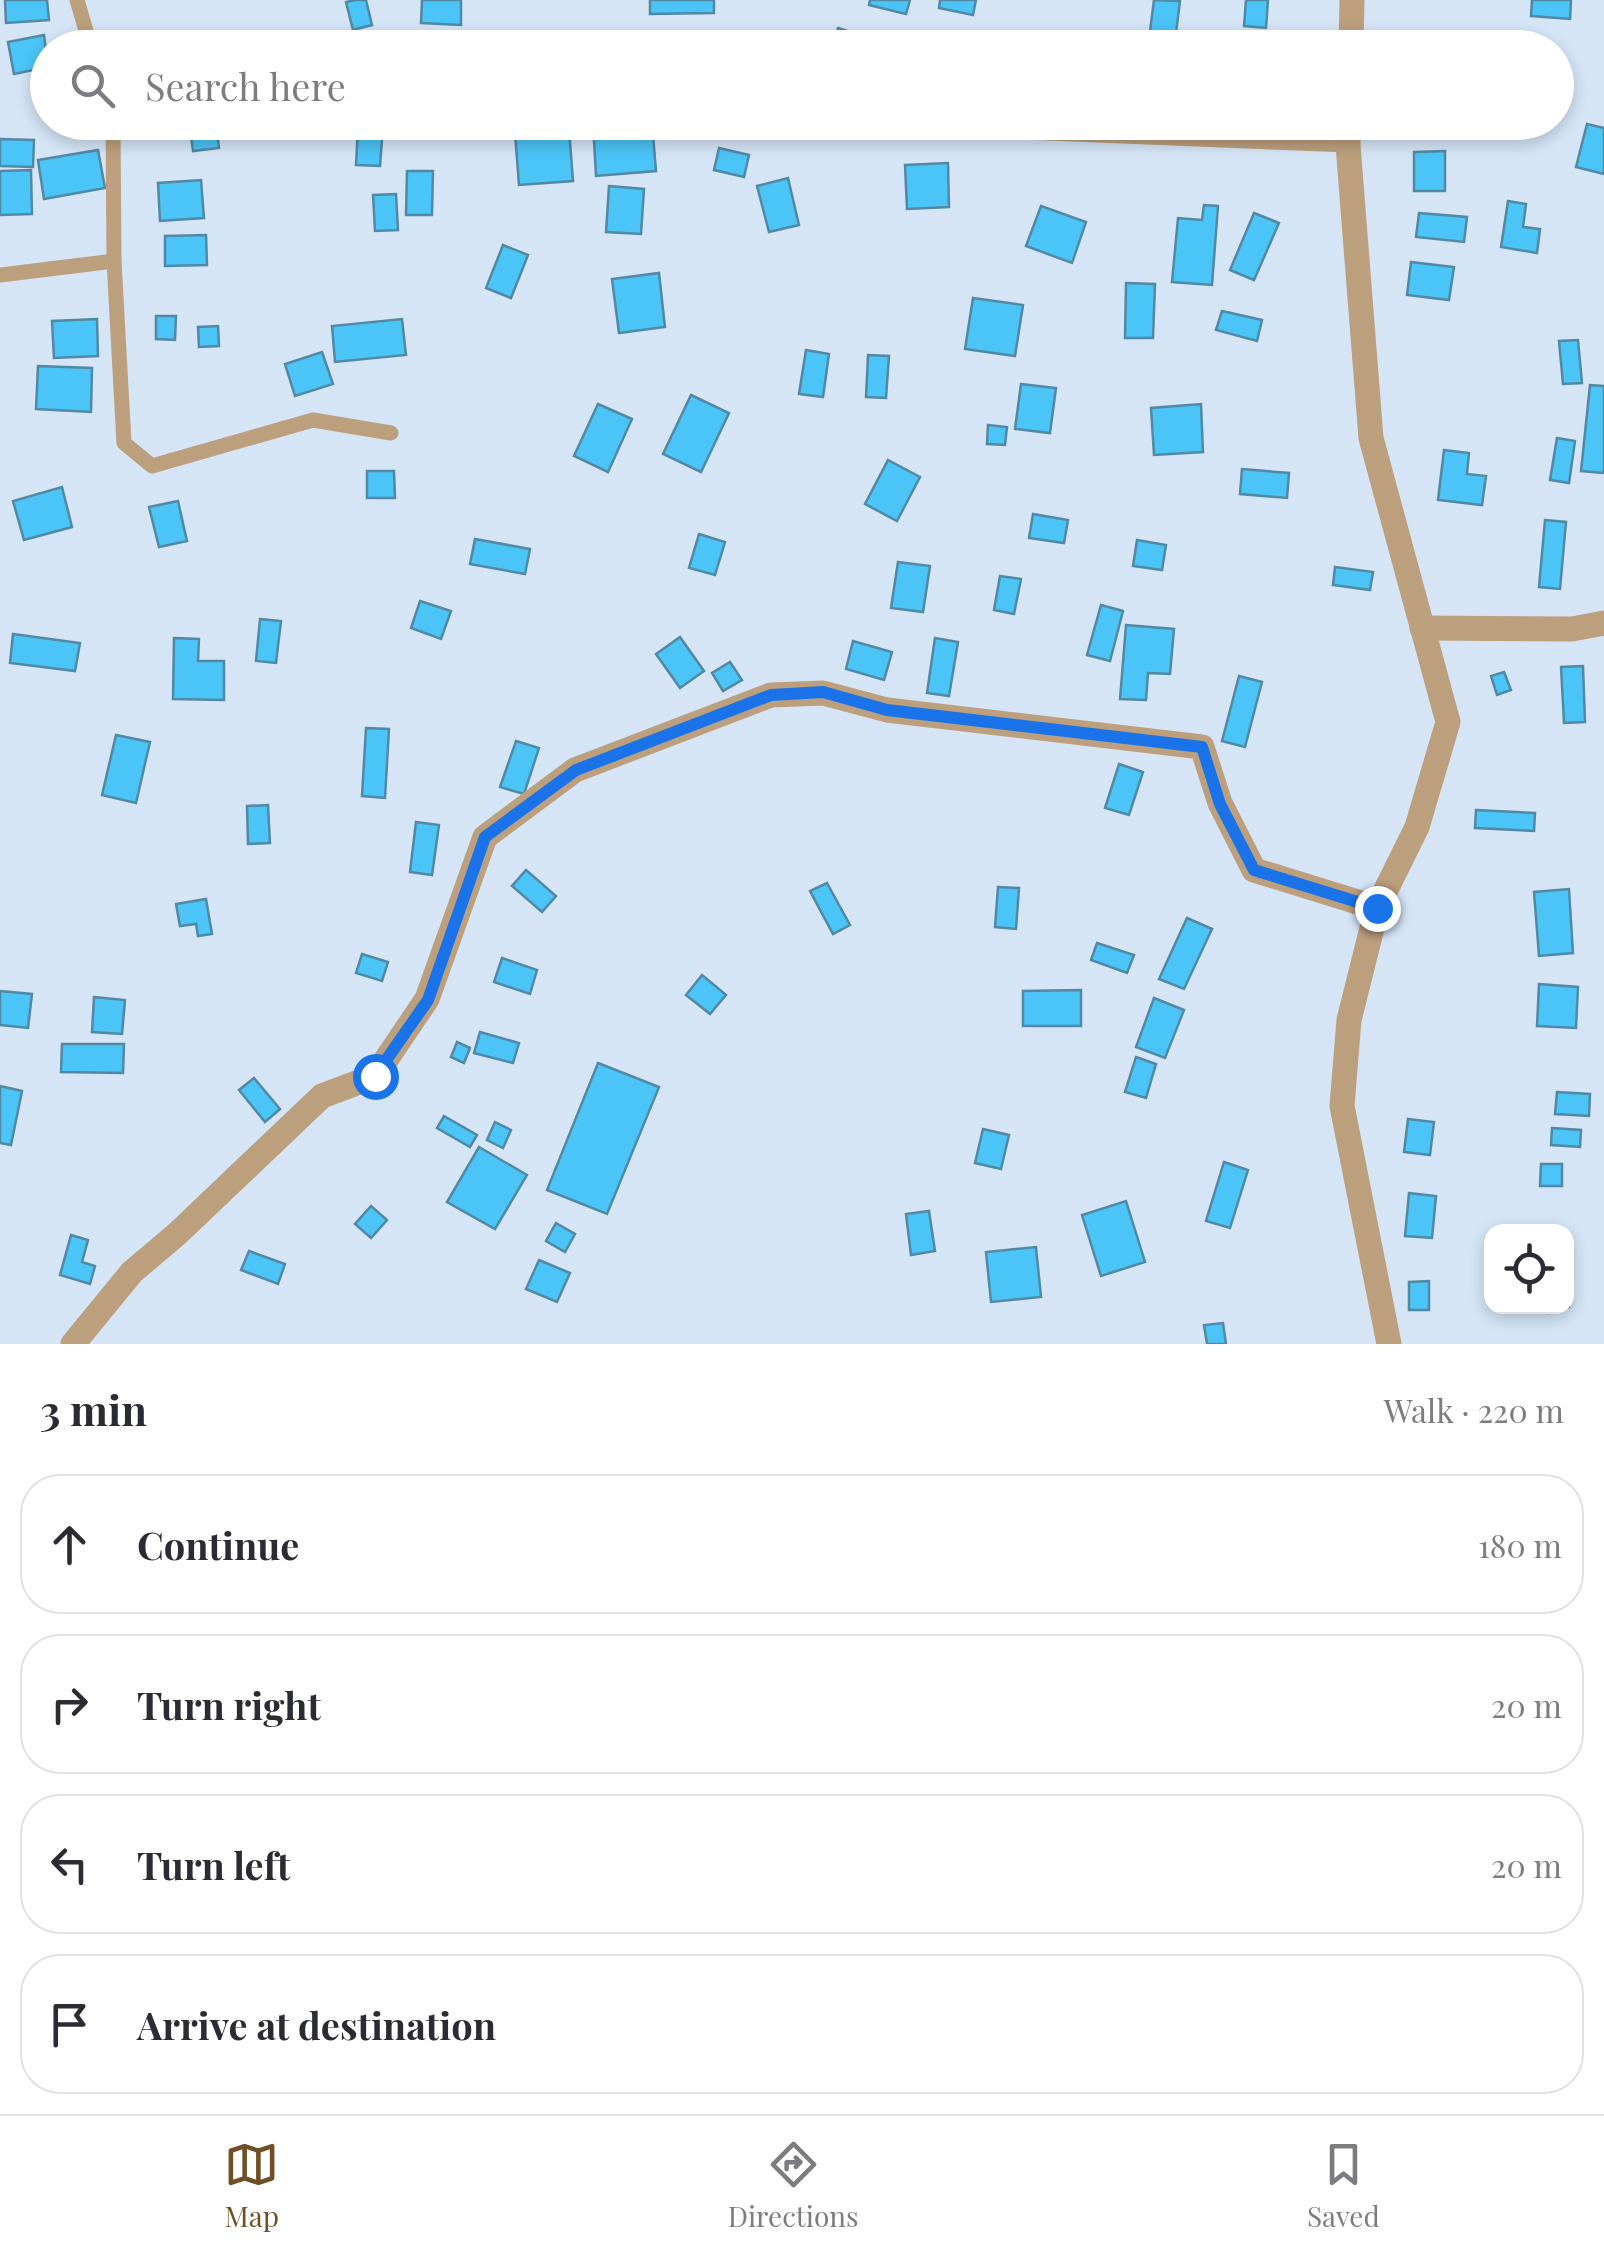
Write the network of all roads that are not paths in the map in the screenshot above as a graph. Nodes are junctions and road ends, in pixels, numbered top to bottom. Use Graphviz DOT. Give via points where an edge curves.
graph roads {
  1 [pos="78,0"];
  2 [pos="1352,0"];
  3 [pos="86,30"];
  4 [pos="1351,30"];
  5 [pos="113,140"];
  6 [pos="1349,140"];
  7 [pos="114,261"];
  8 [pos="0,275"];
  9 [pos="391,433"];
  10 [pos="1604,624"];
  11 [pos="1422,628"];
  12 [pos="1377,908"];
  13 [pos="73,1344"];
  14 [pos="1389,1344"];
  1 -- 3 [label="lane"];
  2 -- 4 [label="street"];
  5 -- 7 [label="lane"];
  6 -- 11 [label="street" via="1372,438"];
  7 -- 8 [label="lane"];
  7 -- 9 [label="lane" via="124,443 152,466 313,420"];
  10 -- 11 [label="street"];
  11 -- 12 [label="street" via="1448,722 1417,827"];
  12 -- 13 [label="street" via="1254,870 1220,804 1202,747 887,710 823,692 771,695 576,770 485,837 428,1000 375,1076 322,1096 132,1272"];
  12 -- 14 [label="street" via="1348,1020 1342,1106"];
}
